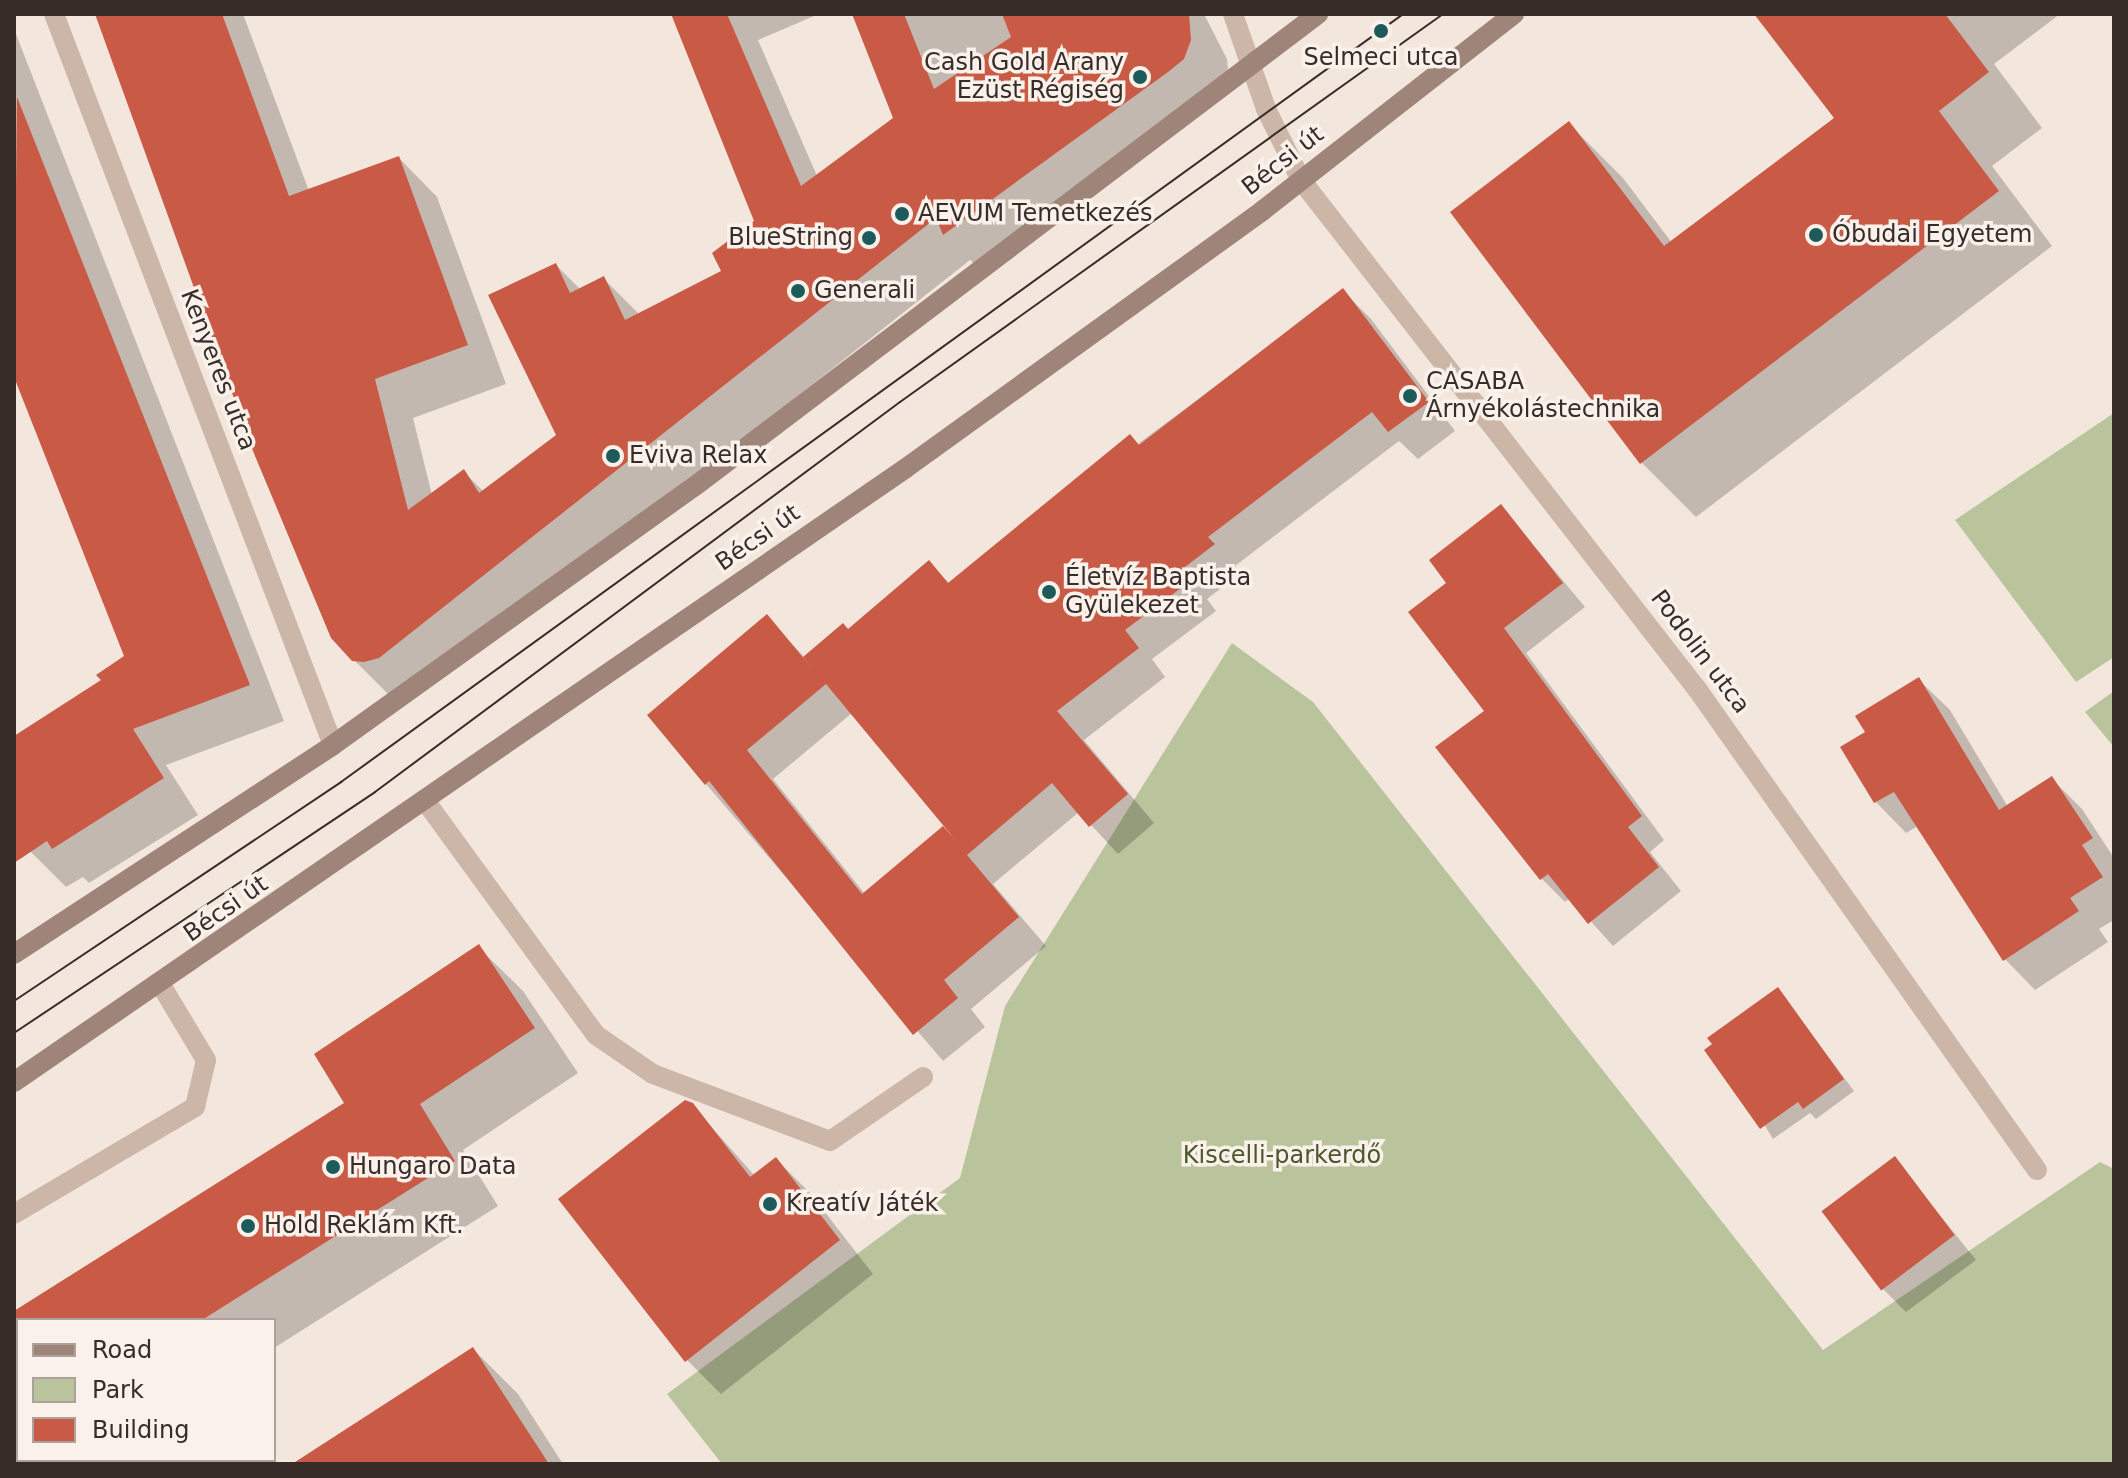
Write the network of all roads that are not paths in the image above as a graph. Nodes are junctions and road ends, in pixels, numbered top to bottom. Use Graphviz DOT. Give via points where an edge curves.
graph roads {
  1 [pos="54,14"];
  2 [pos="1233,14"];
  3 [pos="1318,14"];
  4 [pos="1514,14"];
  5 [pos="1251,68"];
  6 [pos="1301,180"];
  7 [pos="333,745"];
  8 [pos="426,802"];
  9 [pos="14,954"];
  10 [pos="161,985"];
  11 [pos="923,1077"];
  12 [pos="14,1082"];
  13 [pos="2037,1170"];
  14 [pos="14,1214"];
  1 -- 7 [label="street, Kenyeres utca"];
  2 -- 5 [label="street"];
  3 -- 5 [label="main road"];
  4 -- 6 [label="main road, Bécsi út"];
  5 -- 6 [label="street, Podolin utca"];
  5 -- 7 [label="main road" via="699,483"];
  6 -- 8 [label="main road, Bécsi út" via="906,468"];
  6 -- 13 [label="street, Podolin utca" via="1697,689"];
  7 -- 9 [label="main road"];
  8 -- 10 [label="main road, Bécsi út"];
  8 -- 11 [label="street" via="596,1035 653,1074 830,1141"];
  10 -- 12 [label="main road, Bécsi út"];
  10 -- 14 [label="street" via="206,1060 195,1107"];
}
